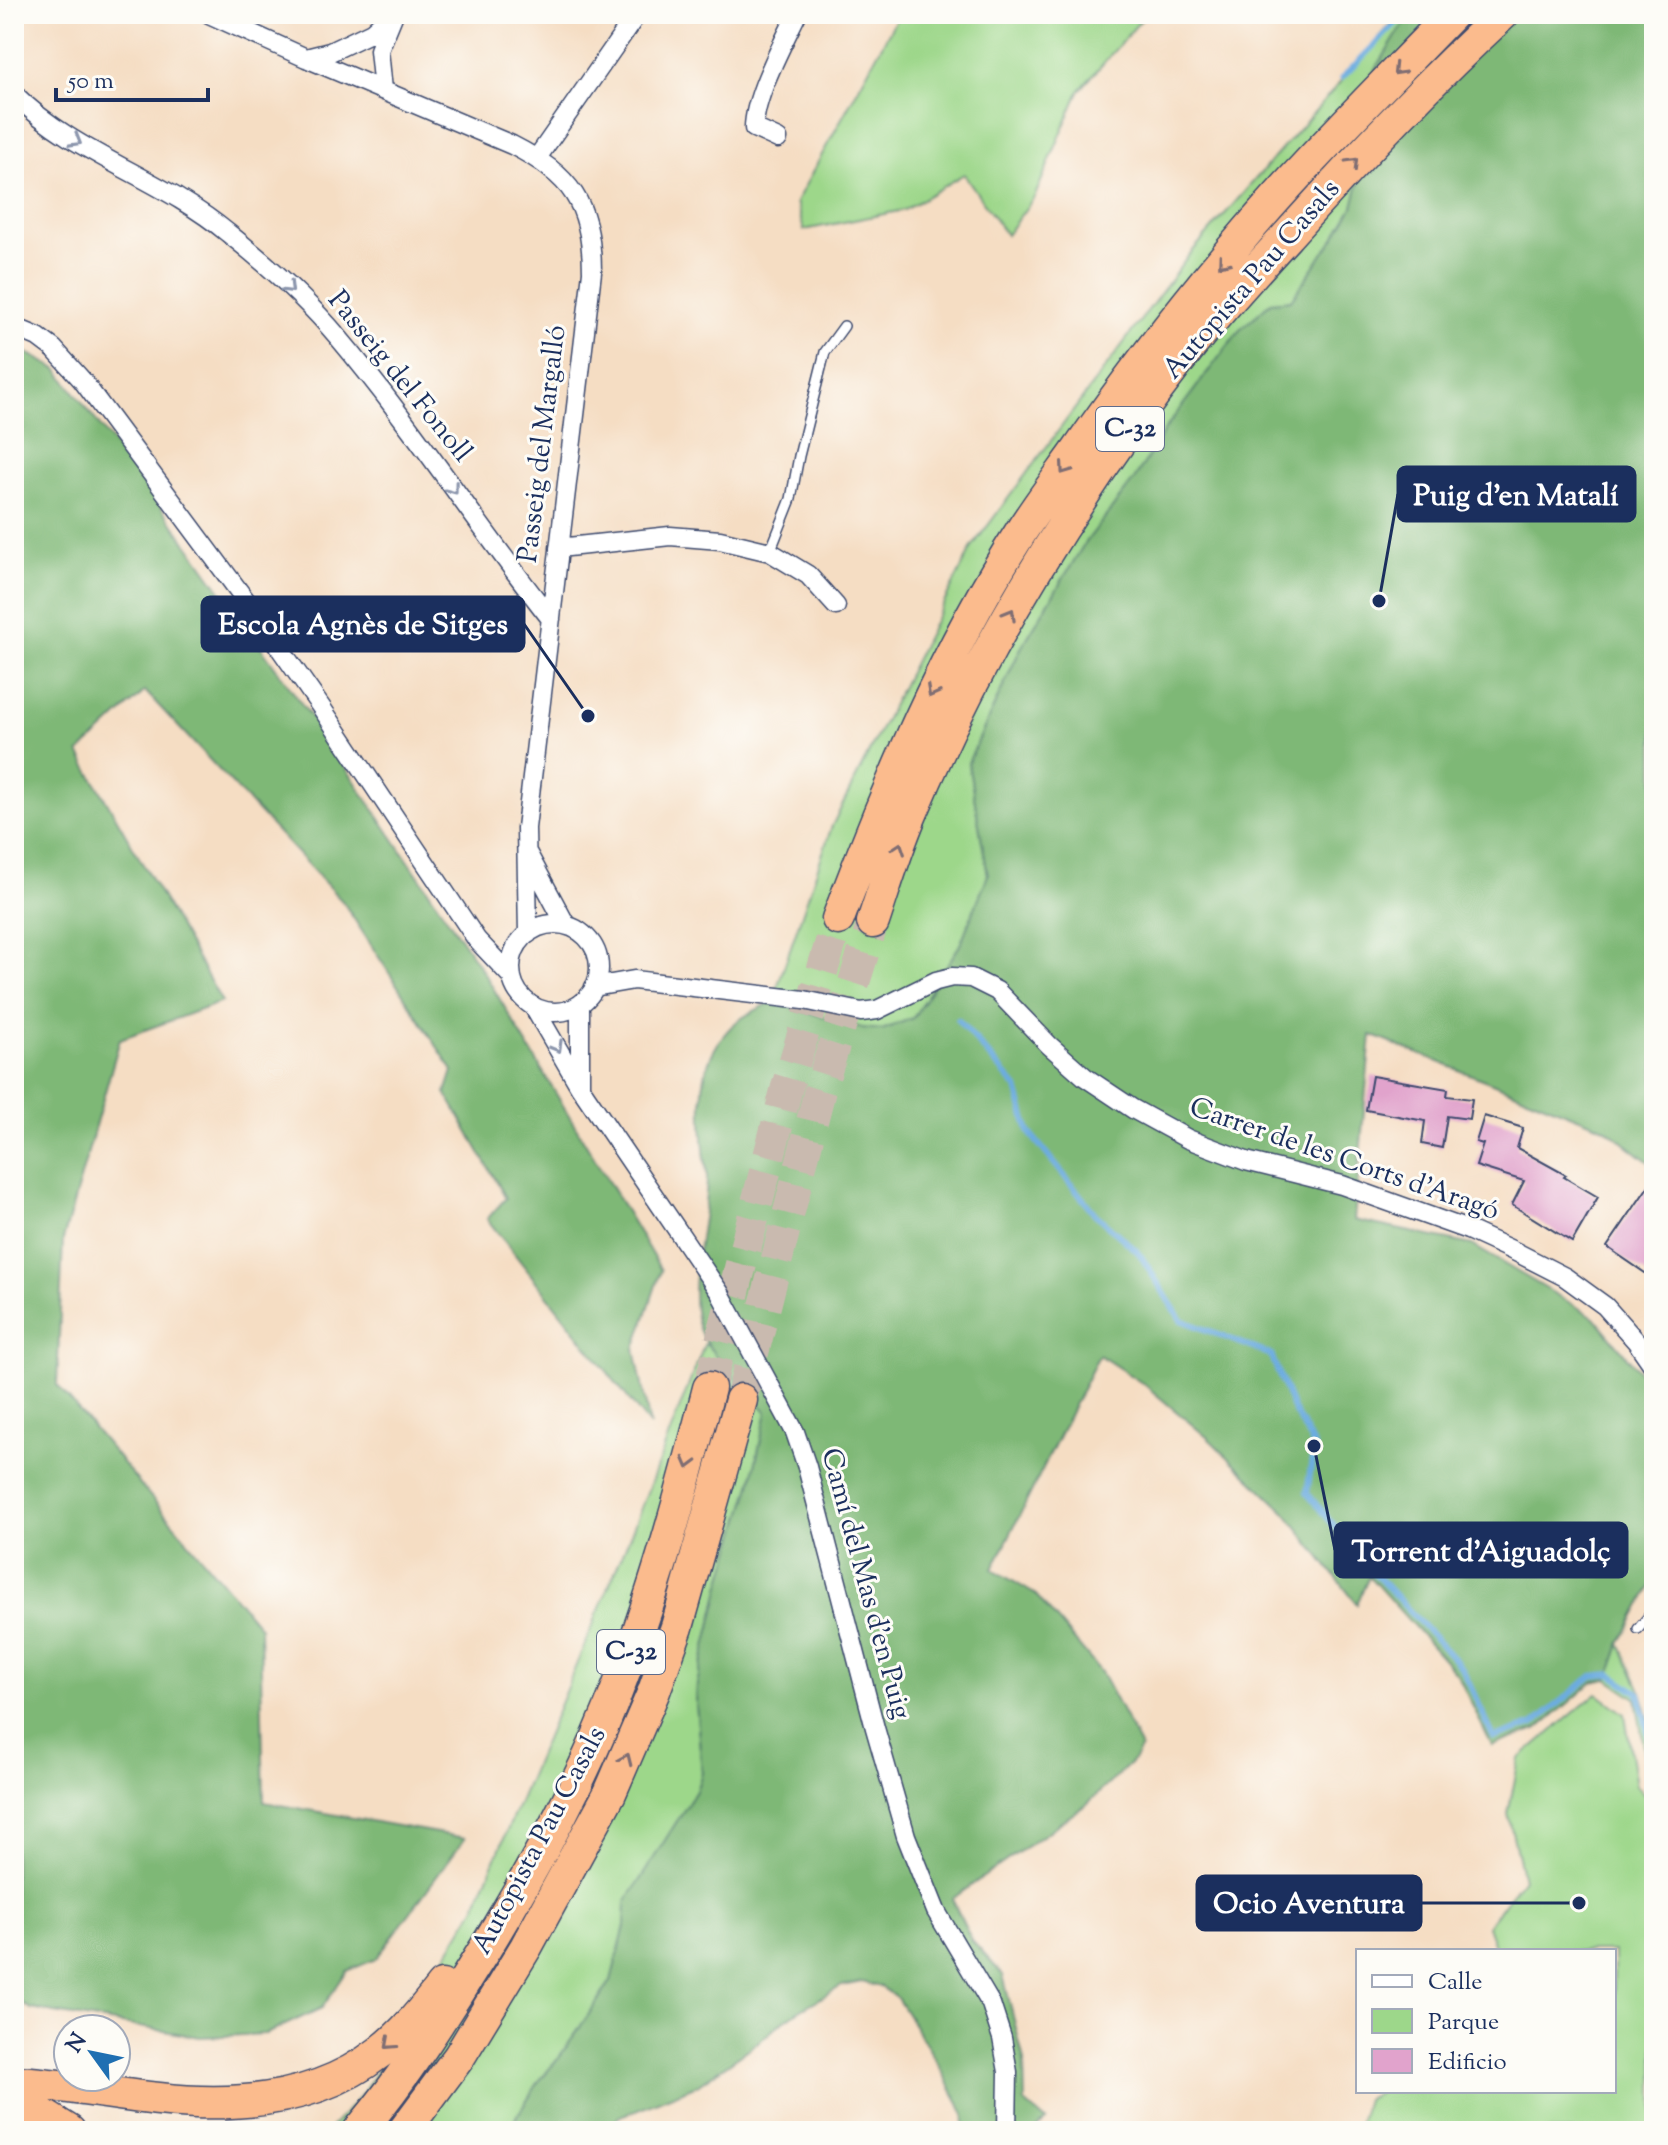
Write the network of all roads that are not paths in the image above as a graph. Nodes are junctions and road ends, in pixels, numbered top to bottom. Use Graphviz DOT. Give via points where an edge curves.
graph roads {
  1 [pos="209,14"];
  2 [pos="392,14"];
  3 [pos="637,14"];
  4 [pos="797,14"];
  5 [pos="1452,14"];
  6 [pos="1503,14"];
  7 [pos="306,58"];
  8 [pos="383,90"];
  9 [pos="14,94"];
  10 [pos="778,139"];
  11 [pos="537,158"];
  12 [pos="844,326"];
  13 [pos="14,327"];
  14 [pos="559,548"];
  15 [pos="770,552"];
  16 [pos="836,606"];
  17 [pos="551,619"];
  18 [pos="525,848"];
  19 [pos="838,919"];
  20 [pos="873,922"];
  21 [pos="566,925"];
  22 [pos="477,940"];
  23 [pos="522,940"];
  24 [pos="598,959"];
  25 [pos="512,977"];
  26 [pos="634,980"];
  27 [pos="594,987"];
  28 [pos="580,1004"];
  29 [pos="533,1006"];
  30 [pos="580,1087"];
  31 [pos="1654,1367"];
  32 [pos="709,1388"];
  33 [pos="741,1400"];
  34 [pos="1654,1610"];
  35 [pos="1638,1629"];
  36 [pos="592,1829"];
  37 [pos="514,1901"];
  38 [pos="14,2082"];
  39 [pos="14,2103"];
  40 [pos="69,2131"];
  41 [pos="359,2131"];
  42 [pos="404,2131"];
  43 [pos="432,2131"];
  44 [pos="1007,2131"];
  1 -- 7 [label="street, Passeig del Margalló"];
  2 -- 7 [label="street" via="372,32"];
  2 -- 8 [label="street" via="379,50"];
  3 -- 11 [label="street"];
  4 -- 10 [label="street" via="754,116 754,128"];
  5 -- 19 [label="highway, Autopista Pau Casals / C-32, one-way" via="1288,186 1173,320 1022,531 925,705"];
  20 -- 6 [label="highway, Autopista Pau Casals / C-32, one-way" via="910,815 956,716 1039,565 1124,436 1186,352 1347,169"];
  7 -- 8 [label="street, Passeig del Margalló"];
  8 -- 11 [label="street, Passeig del Margalló"];
  9 -- 17 [label="street, Passeig del Fonoll, one-way" via="48,125 216,224 280,278 353,356"];
  11 -- 14 [label="street, Passeig del Margalló" via="563,179 581,205 591,238 592,272"];
  12 -- 15 [label="lane" via="825,352 791,499"];
  13 -- 22 [label="street" via="54,349 82,380 258,617"];
  14 -- 15 [label="street" via="670,536"];
  14 -- 17 [label="street, Passeig del Margalló"];
  15 -- 16 [label="street" via="808,575"];
  17 -- 18 [label="street, Passeig del Margalló"];
  18 -- 21 [label="street"];
  18 -- 23 [label="street, Passeig del Margalló"];
  21 -- 23 [label="street" via="544,925"];
  21 -- 24 [label="street" via="585,936"];
  22 -- 23 [label="street"];
  22 -- 25 [label="street"];
  23 -- 25 [label="street" via="512,959"];
  24 -- 26 [label="street"];
  24 -- 27 [label="street"];
  25 -- 29 [label="street"];
  26 -- 27 [label="street"];
  26 -- 31 [label="street, Carrer de les Corts d'Aragó" via="861,1012 877,1010 936,981 971,978 997,991 1085,1077 1188,1139 1468,1230 1565,1277 1605,1306"];
  27 -- 28 [label="street"];
  28 -- 29 [label="street" via="557,1011"];
  28 -- 30 [label="street"];
  29 -- 30 [label="street, Camí del Mas d'en Puig, one-way"];
  30 -- 44 [label="street, Camí del Mas d'en Puig" via="720,1293 795,1432 906,1836 936,1911 991,2004 1002,2038 1008,2072"];
  32 -- 37 [label="highway, Autopista Pau Casals / C-32, one-way" via="670,1536 622,1678 582,1774"];
  36 -- 33 [label="highway, Autopista Pau Casals / C-32, one-way" via="677,1627"];
  34 -- 35 [label="lane"];
  36 -- 42 [label="highway, Autopista Pau Casals / C-32" via="459,2057"];
  36 -- 43 [label="highway" via="572,1896"];
  37 -- 38 [label="highway, one-way" via="409,2027 379,2054 296,2094 217,2103"];
  37 -- 41 [label="highway, Autopista Pau Casals / C-32" via="432,2035"];
  39 -- 40 [label="highway"];
}
